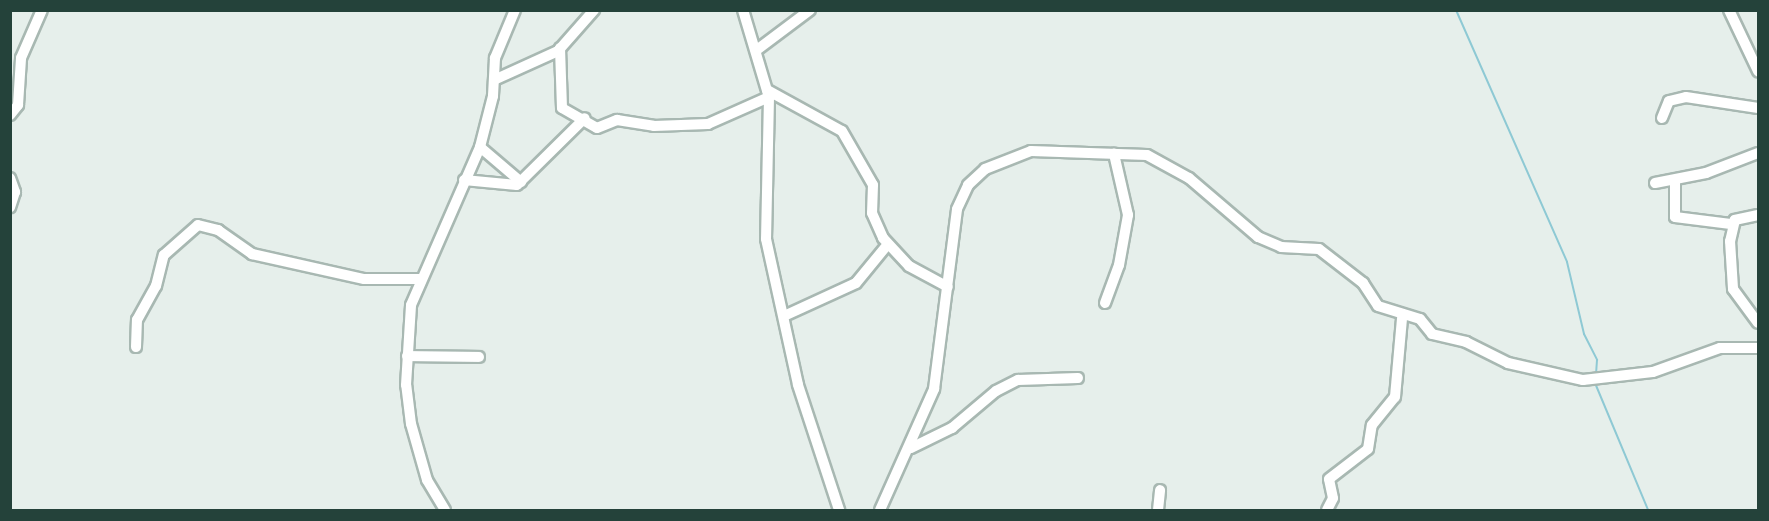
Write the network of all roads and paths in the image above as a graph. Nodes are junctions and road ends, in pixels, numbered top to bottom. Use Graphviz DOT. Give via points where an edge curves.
graph roads {
  1 [pos="42,10"];
  2 [pos="515,10"];
  3 [pos="594,10"];
  4 [pos="743,10"];
  5 [pos="810,10"];
  6 [pos="1729,10"];
  7 [pos="560,48"];
  8 [pos="758,49"];
  9 [pos="1758,71"];
  10 [pos="494,80"];
  11 [pos="768,93"];
  12 [pos="1758,108"];
  13 [pos="10,115"];
  14 [pos="585,118"];
  15 [pos="1662,118"];
  16 [pos="480,147"];
  17 [pos="1758,153"];
  18 [pos="1114,154"];
  19 [pos="10,178"];
  20 [pos="464,180"];
  21 [pos="1675,180"];
  22 [pos="521,182"];
  23 [pos="1655,183"];
  24 [pos="10,207"];
  25 [pos="1758,215"];
  26 [pos="1731,224"];
  27 [pos="888,244"];
  28 [pos="421,279"];
  29 [pos="948,286"];
  30 [pos="1105,303"];
  31 [pos="784,316"];
  32 [pos="1402,318"];
  33 [pos="1758,323"];
  34 [pos="136,347"];
  35 [pos="1758,348"];
  36 [pos="406,356"];
  37 [pos="479,357"];
  38 [pos="1078,378"];
  39 [pos="910,448"];
  40 [pos="1160,490"];
  41 [pos="445,510"];
  42 [pos="839,510"];
  43 [pos="880,510"];
  44 [pos="1158,510"];
  45 [pos="1327,510"];
  1 -- 13 [label="street" via="21,58 18,105"];
  2 -- 10 [label="street" via="495,58"];
  3 -- 7 [label="street"];
  4 -- 8 [label="street"];
  5 -- 8 [label="street"];
  6 -- 9 [label="street"];
  7 -- 10 [label="street"];
  7 -- 14 [label="street" via="562,108"];
  8 -- 11 [label="street"];
  10 -- 16 [label="street"];
  11 -- 14 [label="street" via="708,124 654,126 617,120 597,128"];
  11 -- 27 [label="street" via="842,131 873,185 872,213"];
  11 -- 31 [label="street" via="766,239"];
  12 -- 15 [label="street" via="1686,97 1669,101"];
  14 -- 22 [label="street"];
  16 -- 20 [label="street"];
  16 -- 22 [label="street"];
  17 -- 21 [label="street"];
  18 -- 29 [label="street" via="1031,151 985,169 968,185 957,208"];
  18 -- 30 [label="street" via="1128,215 1119,265"];
  18 -- 32 [label="street" via="1147,155 1175,169 1258,237 1281,247 1319,249 1363,283 1370,301"];
  19 -- 24 [label="street" via="15,192"];
  20 -- 22 [label="street" via="501,186"];
  20 -- 28 [label="street"];
  21 -- 23 [label="street"];
  21 -- 26 [label="street" via="1675,217"];
  25 -- 26 [label="street"];
  26 -- 33 [label="street" via="1733,289"];
  27 -- 29 [label="street" via="909,266"];
  27 -- 31 [label="street" via="856,283"];
  28 -- 34 [label="street" via="364,279 252,254 218,230 198,225 164,255 156,286 138,320"];
  28 -- 36 [label="street" via="411,305"];
  29 -- 39 [label="street" via="939,367"];
  31 -- 42 [label="street" via="798,385"];
  32 -- 35 [label="street" via="1420,320 1432,334 1466,342 1508,363 1580,380 1653,372 1720,348"];
  32 -- 45 [label="street" via="1395,397 1372,424 1368,450 1329,479 1333,498"];
  36 -- 37 [label="street"];
  36 -- 41 [label="street" via="416,448"];
  38 -- 39 [label="street" via="1018,380 996,391 952,428"];
  39 -- 43 [label="street"];
  40 -- 44 [label="street"];
}
